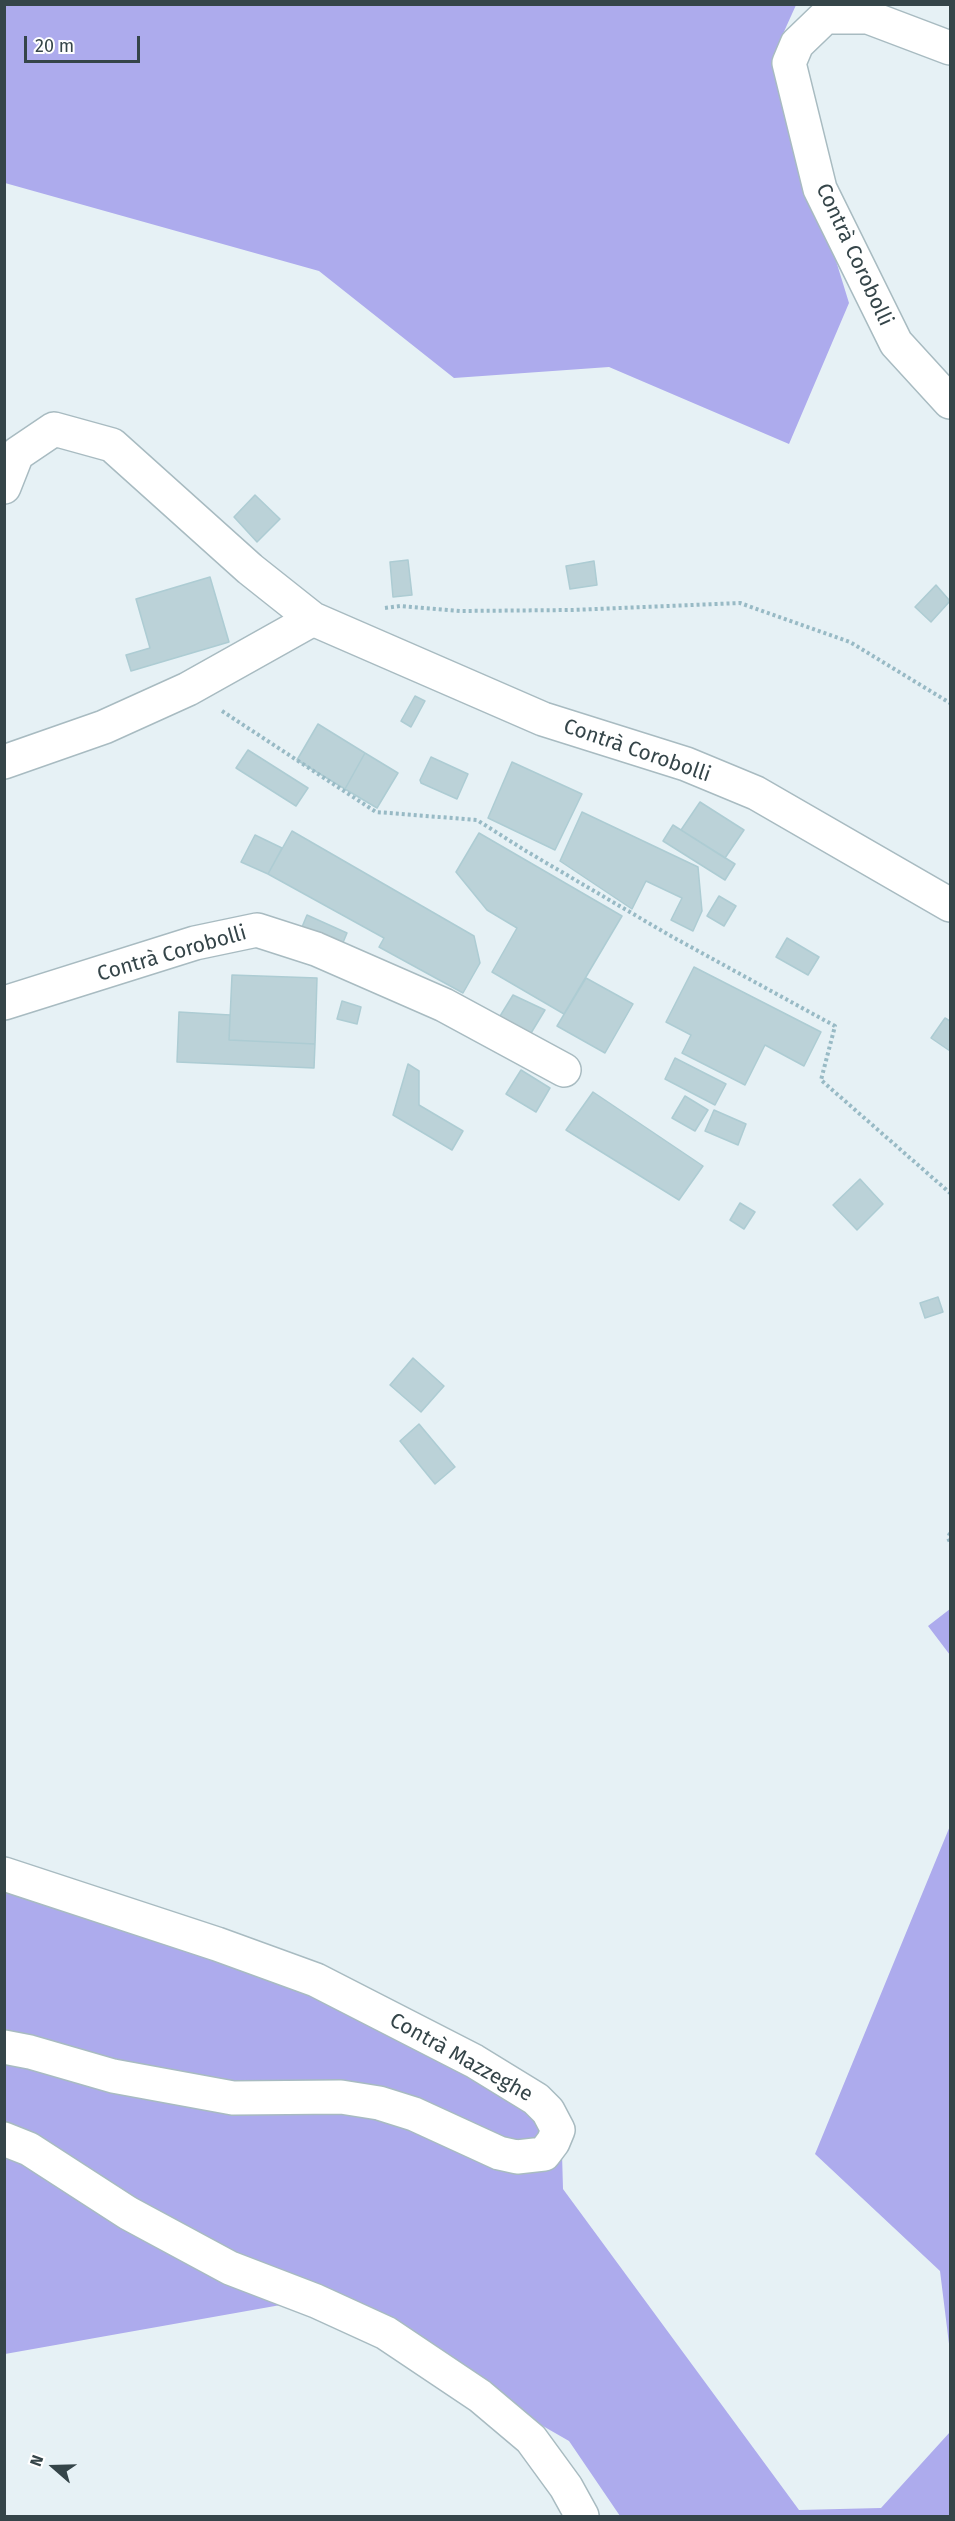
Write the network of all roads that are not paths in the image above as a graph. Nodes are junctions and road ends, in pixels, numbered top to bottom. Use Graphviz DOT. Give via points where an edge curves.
graph roads {
  1 [pos="951,48"];
  2 [pos="951,402"];
  3 [pos="4,487"];
  4 [pos="313,619"];
  5 [pos="4,762"];
  6 [pos="951,905"];
  7 [pos="4,1003"];
  8 [pos="564,1070"];
  9 [pos="4,1874"];
  10 [pos="4,2047"];
  11 [pos="4,2139"];
  12 [pos="582,2517"];
  1 -- 2 [label="street, Contrà Corobolli" via="868,18 825,17 797,44 789,63 820,189 896,343"];
  3 -- 4 [label="street, Contrà Corobolli" via="17,454 54,429 112,445 250,569"];
  4 -- 5 [label="street" via="188,689 104,727"];
  4 -- 6 [label="street, Contrà Corobolli" via="543,719 686,764 756,793"];
  7 -- 8 [label="street, Contrà Corobolli" via="195,943 257,930 316,949 444,1005"];
  9 -- 10 [label="street, Contrà Mazzeghe" via="316,1980 474,2061 536,2099 558,2130 544,2154 517,2157 379,2103 341,2097 233,2098 113,2076"];
  11 -- 12 [label="street" via="29,2149 128,2213 230,2268 386,2332 480,2396 531,2439 566,2487"];
}
